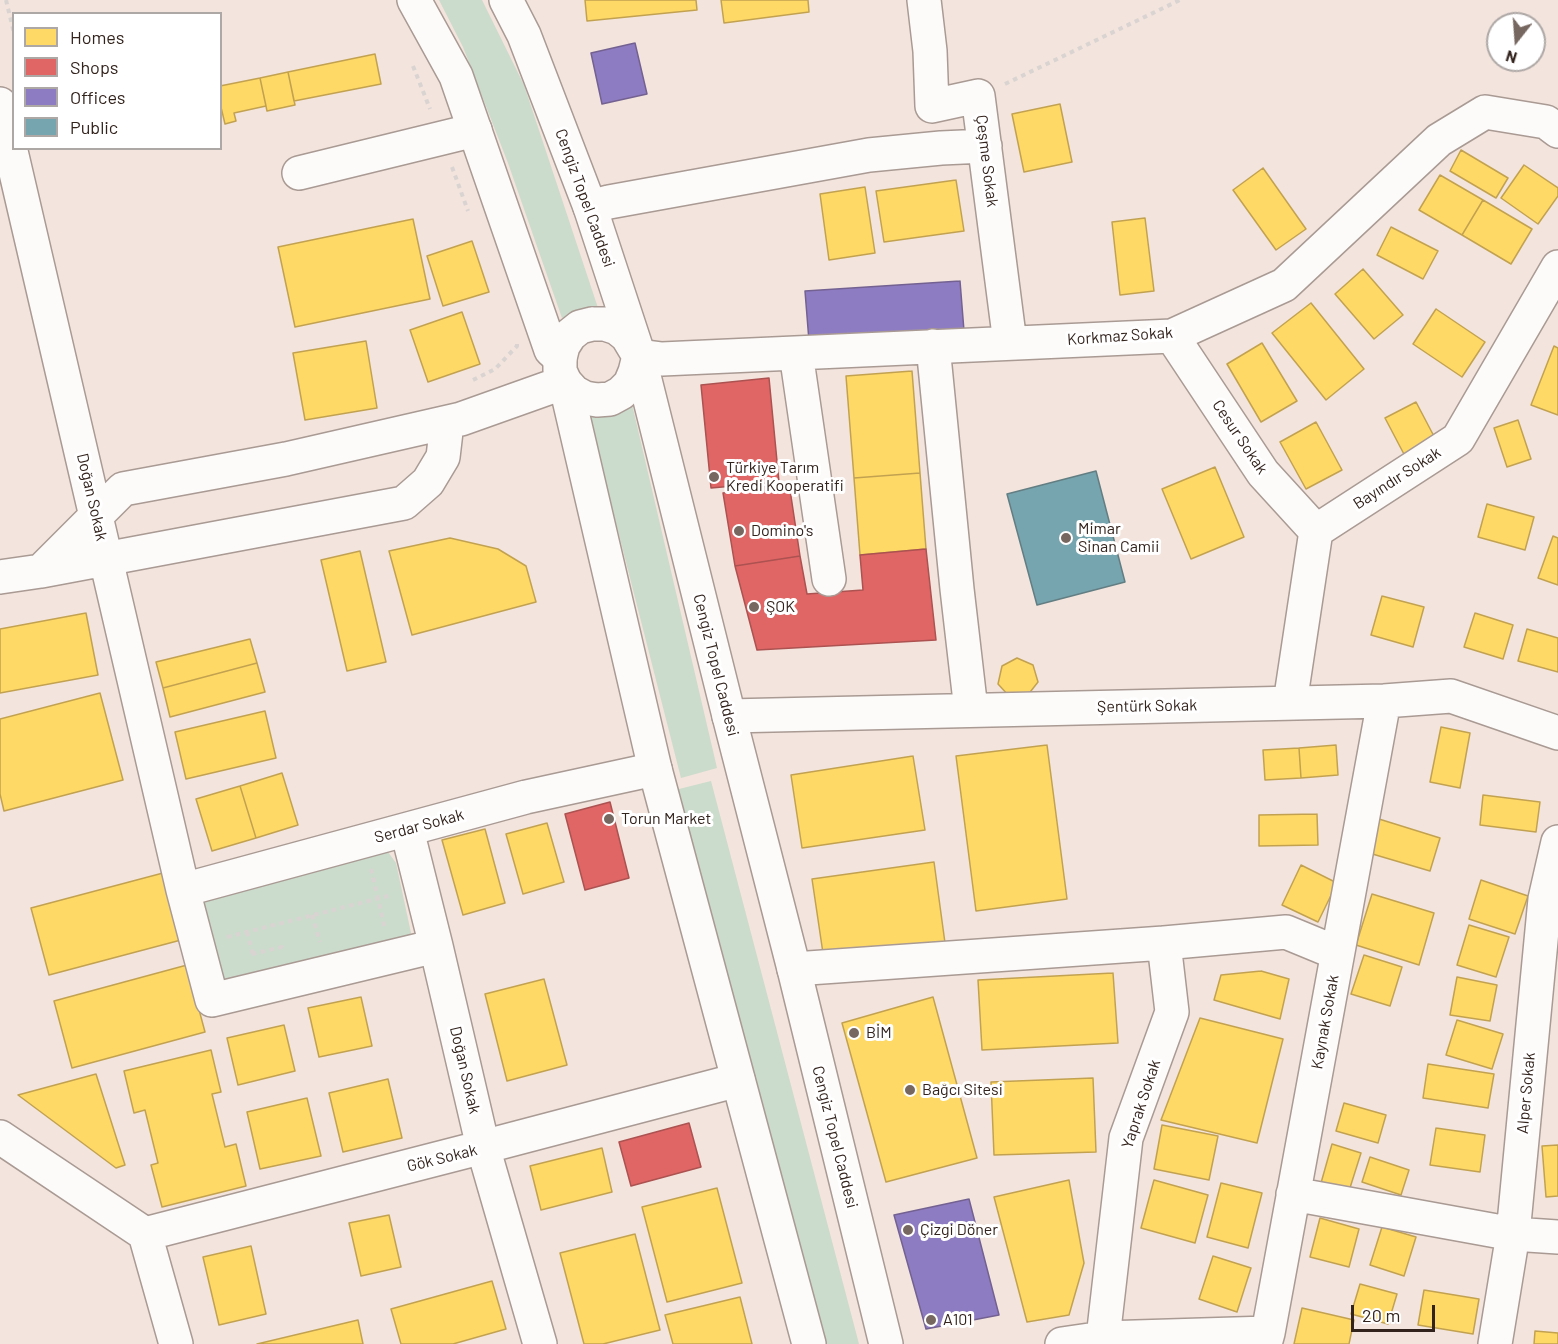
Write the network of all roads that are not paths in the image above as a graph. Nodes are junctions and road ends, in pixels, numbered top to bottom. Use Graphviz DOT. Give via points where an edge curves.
graph roads {
  1 [pos="414,0"];
  2 [pos="506,0"];
  3 [pos="924,0"];
  4 [pos="0,104"];
  5 [pos="475,130"];
  6 [pos="1558,131"];
  7 [pos="985,146"];
  8 [pos="299,173"];
  9 [pos="590,207"];
  10 [pos="1558,267"];
  11 [pos="1172,336"];
  12 [pos="1010,343"];
  13 [pos="933,346"];
  14 [pos="796,352"];
  15 [pos="639,356"];
  16 [pos="563,370"];
  17 [pos="447,423"];
  18 [pos="97,515"];
  19 [pos="1316,531"];
  20 [pos="107,559"];
  21 [pos="40,571"];
  22 [pos="0,577"];
  23 [pos="829,579"];
  24 [pos="1384,701"];
  25 [pos="1290,703"];
  26 [pos="971,710"];
  27 [pos="729,716"];
  28 [pos="1558,733"];
  29 [pos="655,769"];
  30 [pos="407,830"];
  31 [pos="1558,842"];
  32 [pos="183,890"];
  33 [pos="1164,943"];
  34 [pos="436,946"];
  35 [pos="1337,953"];
  36 [pos="794,969"];
  37 [pos="738,1080"];
  38 [pos="0,1137"];
  39 [pos="483,1147"];
  40 [pos="1293,1194"];
  41 [pos="145,1234"];
  42 [pos="1513,1234"];
  43 [pos="1558,1237"];
  44 [pos="1103,1338"];
  45 [pos="1267,1338"];
  46 [pos="176,1344"];
  47 [pos="540,1344"];
  48 [pos="809,1344"];
  49 [pos="886,1344"];
  50 [pos="1062,1344"];
  51 [pos="1495,1344"];
  1 -- 5 [label="street" via="456,76"];
  2 -- 9 [label="street, Cengiz Topel Caddesi" via="524,35"];
  3 -- 7 [label="street, Çeşme Sokak" via="932,106 978,96"];
  4 -- 18 [label="street, Doğan Sokak"];
  5 -- 8 [label="street"];
  5 -- 16 [label="street" via="551,350"];
  6 -- 11 [label="street, Korkmaz Sokak" via="1546,122 1485,112 1439,140 1284,285"];
  7 -- 9 [label="street" via="869,155"];
  7 -- 12 [label="street, Çeşme Sokak"];
  9 -- 15 [label="street, Cengiz Topel Caddesi"];
  10 -- 19 [label="street, Bayındır Sokak" via="1458,439"];
  11 -- 12 [label="street, Korkmaz Sokak"];
  11 -- 19 [label="street, Cesur Sokak" via="1263,472"];
  12 -- 13 [label="street, Korkmaz Sokak"];
  13 -- 14 [label="street, Korkmaz Sokak"];
  13 -- 26 [label="street"];
  14 -- 15 [label="street, Korkmaz Sokak"];
  14 -- 23 [label="street"];
  15 -- 16 [label="street" via="630,384 610,399 585,398 574,392"];
  15 -- 16 [label="street" via="617,328 592,324 580,327 563,346"];
  15 -- 27 [label="street, Cengiz Topel Caddesi"];
  16 -- 17 [label="street"];
  16 -- 29 [label="street"];
  17 -- 18 [label="street" via="286,459 123,489"];
  17 -- 20 [label="street" via="443,457 428,482 404,503"];
  18 -- 20 [label="street, Doğan Sokak"];
  18 -- 21 [label="street"];
  19 -- 25 [label="street"];
  20 -- 21 [label="street"];
  20 -- 32 [label="street, Doğan Sokak"];
  21 -- 22 [label="street"];
  24 -- 25 [label="street, Şentürk Sokak"];
  24 -- 28 [label="street, Şentürk Sokak" via="1451,696"];
  24 -- 35 [label="street, Kaynak Sokak"];
  25 -- 26 [label="street, Şentürk Sokak"];
  26 -- 27 [label="street, Şentürk Sokak"];
  27 -- 36 [label="street, Cengiz Topel Caddesi"];
  29 -- 30 [label="street, Serdar Sokak" via="526,797"];
  29 -- 37 [label="street"];
  30 -- 32 [label="street, Serdar Sokak"];
  30 -- 34 [label="street, Doğan Sokak"];
  31 -- 42 [label="street, Alper Sokak" via="1545,899"];
  32 -- 34 [label="street, Doğan Sokak" via="213,1000"];
  33 -- 35 [label="street" via="1286,933"];
  33 -- 36 [label="street"];
  33 -- 44 [label="street, Yaprak Sokak" via="1172,1012 1126,1138"];
  34 -- 39 [label="street, Doğan Sokak"];
  35 -- 40 [label="street, Kaynak Sokak"];
  36 -- 49 [label="street, Cengiz Topel Caddesi"];
  37 -- 39 [label="street, Gök Sokak"];
  37 -- 48 [label="street"];
  38 -- 41 [label="street"];
  39 -- 41 [label="street, Gök Sokak"];
  39 -- 47 [label="street, Doğan Sokak"];
  40 -- 42 [label="street"];
  40 -- 45 [label="street, Kaynak Sokak"];
  41 -- 46 [label="street"];
  42 -- 43 [label="street"];
  42 -- 51 [label="street, Alper Sokak"];
  44 -- 45 [label="street"];
  44 -- 50 [label="street"];
}
